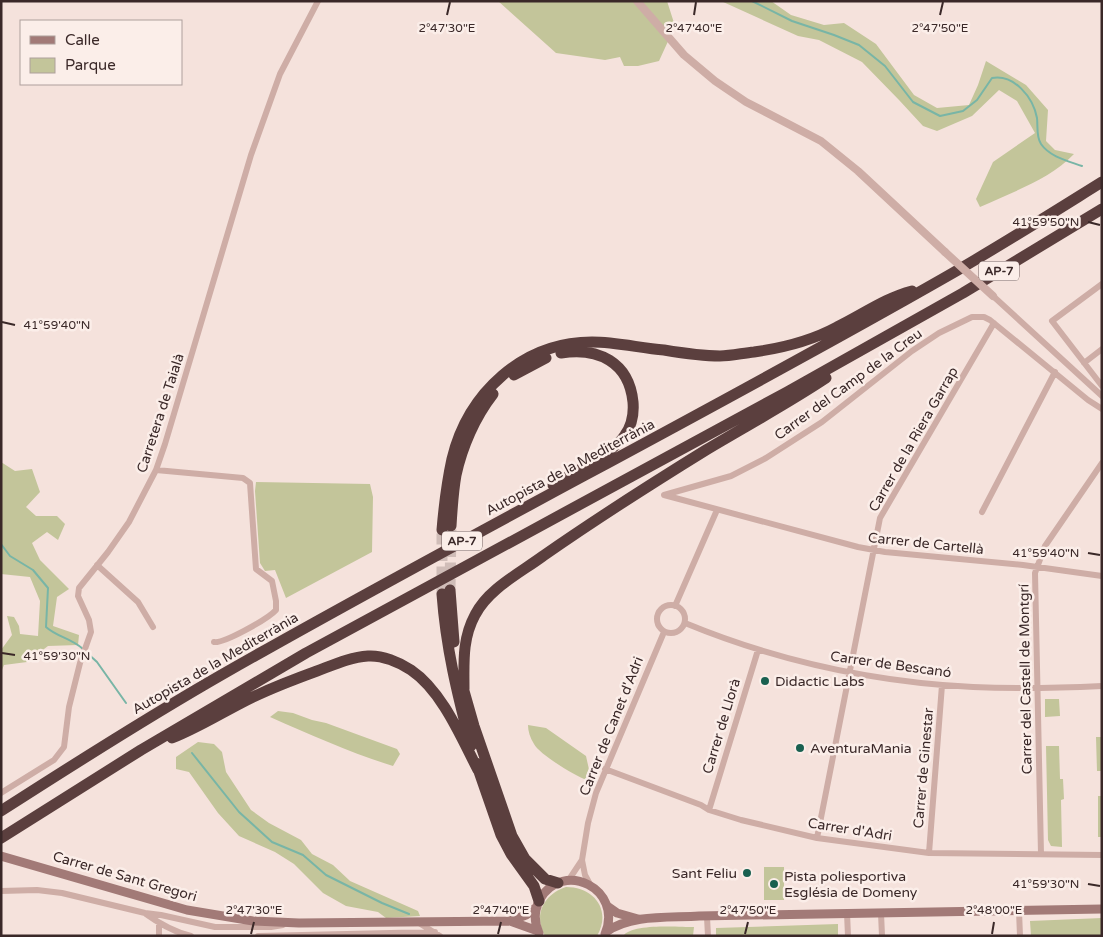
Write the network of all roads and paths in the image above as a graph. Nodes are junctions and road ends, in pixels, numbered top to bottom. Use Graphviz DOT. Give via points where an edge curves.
graph roads {
  1 [pos="318,1"];
  2 [pos="637,1"];
  3 [pos="1102,182"];
  4 [pos="1102,209"];
  5 [pos="1102,284"];
  6 [pos="931,286"];
  7 [pos="993,296"];
  8 [pos="992,322"];
  9 [pos="896,331"];
  10 [pos="1102,349"];
  11 [pos="1084,363"];
  12 [pos="1055,372"];
  13 [pos="1102,386"];
  14 [pos="1102,396"];
  15 [pos="1102,409"];
  16 [pos="1102,463"];
  17 [pos="156,470"];
  18 [pos="664,495"];
  19 [pos="717,510"];
  20 [pos="982,512"];
  21 [pos="488,527"];
  22 [pos="873,550"];
  23 [pos="97,565"];
  24 [pos="1037,567"];
  25 [pos="1102,576"];
  26 [pos="675,606"];
  27 [pos="685,623"];
  28 [pos="153,627"];
  29 [pos="664,632"];
  30 [pos="214,642"];
  31 [pos="758,650"];
  32 [pos="849,672"];
  33 [pos="942,685"];
  34 [pos="1102,686"];
  35 [pos="1037,688"];
  36 [pos="464,689"];
  37 [pos="145,748"];
  38 [pos="605,769"];
  39 [pos="478,770"];
  40 [pos="1,793"];
  41 [pos="709,810"];
  42 [pos="1,811"];
  43 [pos="1,838"];
  44 [pos="817,838"];
  45 [pos="930,853"];
  46 [pos="1041,854"];
  47 [pos="1102,854"];
  48 [pos="2,856"];
  49 [pos="582,860"];
  50 [pos="563,882"];
  51 [pos="591,886"];
  52 [pos="1,891"];
  53 [pos="538,904"];
  54 [pos="607,906"];
  55 [pos="1102,909"];
  56 [pos="1019,910"];
  57 [pos="145,913"];
  58 [pos="848,913"];
  59 [pos="881,913"];
  60 [pos="707,917"];
  61 [pos="638,919"];
  62 [pos="510,921"];
  63 [pos="418,922"];
  64 [pos="159,923"];
  65 [pos="299,923"];
  66 [pos="539,933"];
  67 [pos="438,934"];
  68 [pos="605,934"];
  69 [pos="159,936"];
  70 [pos="191,936"];
  71 [pos="258,936"];
  72 [pos="708,936"];
  73 [pos="848,936"];
  74 [pos="882,936"];
  75 [pos="1020,936"];
  1 -- 17 [label="street, Carretera de Taialà" via="280,74 252,155"];
  2 -- 7 [label="street, bridge" via="673,44 699,68 746,102 821,141"];
  3 -- 6 [label="highway, Autopista de la Mediterrània / AP-7"];
  4 -- 9 [label="highway, AP-7"];
  5 -- 11 [label="street" via="1052,321"];
  6 -- 21 [label="highway, Autopista de la Mediterrània / AP-7"];
  6 -- 21 [label="highway" via="898,295 836,328 782,348 721,356 593,342 543,350 525,359 482,395 461,432 452,458 445,497 446,528 465,445 494,392 517,373 558,354 583,351 604,356 626,377 631,388 633,417 626,435 608,452"];
  7 -- 14 [label="street"];
  8 -- 12 [label="street"];
  8 -- 18 [label="street, Carrer del Camp de la Creu" via="984,317 972,317 939,333 822,422 766,458 731,476"];
  8 -- 22 [label="street, Carrer de la Riera Garrap" via="880,518"];
  9 -- 36 [label="highway" via="796,399 706,450 566,540 495,591 475,614 467,633"];
  9 -- 37 [label="highway, AP-7" via="306,653"];
  10 -- 11 [label="street"];
  11 -- 13 [label="street"];
  12 -- 15 [label="street"];
  12 -- 20 [label="street"];
  16 -- 24 [label="street, Carrer del Castell de Montgrí" via="1045,546"];
  17 -- 23 [label="street, Carretera de Taialà" via="122,535"];
  17 -- 30 [label="street" via="243,478 250,483 256,569 272,580 276,610 222,642"];
  18 -- 19 [label="street, Carrer de Cartellà"];
  19 -- 22 [label="street, Carrer de Cartellà"];
  19 -- 26 [label="street"];
  21 -- 42 [label="highway, Autopista de la Mediterrània / AP-7" via="221,675"];
  22 -- 24 [label="street, Carrer de Cartellà"];
  22 -- 32 [label="street, Carrer de la Riera Garrap"];
  23 -- 28 [label="street" via="138,602"];
  23 -- 40 [label="street, Carretera de Taialà" via="78,591 91,632 69,707 64,748 54,760"];
  24 -- 25 [label="street, Carrer de Cartellà"];
  24 -- 35 [label="street, Carrer del Castell de Montgrí"];
  26 -- 27 [label="street" via="684,614"];
  26 -- 29 [label="street" via="666,606 657,616 658,625"];
  27 -- 29 [label="street" via="677,632"];
  27 -- 31 [label="street, Carrer de Bescanó"];
  29 -- 38 [label="street, Carrer de Canet d'Adri"];
  31 -- 32 [label="street, Carrer de Bescanó"];
  31 -- 41 [label="street, Carrer de Llorà"];
  32 -- 33 [label="street, Carrer de Bescanó"];
  32 -- 44 [label="street, Carrer de la Riera Garrap"];
  33 -- 35 [label="street, Carrer de Bescanó"];
  33 -- 45 [label="street, Carrer de Ginestar"];
  34 -- 35 [label="street, Carrer de Bescanó"];
  35 -- 46 [label="street, Carrer del Castell de Montgrí"];
  36 -- 39 [label="highway" via="446,592 444,627 451,671"];
  36 -- 50 [label="highway" via="512,836 525,859 546,879"];
  37 -- 39 [label="highway" via="187,732 295,679 369,656 394,661 418,676 457,728"];
  37 -- 43 [label="highway, AP-7"];
  38 -- 41 [label="street, Carrer d'Adri"];
  38 -- 49 [label="street, Carrer de Canet d'Adri" via="588,823"];
  39 -- 53 [label="highway" via="501,835 534,886"];
  41 -- 44 [label="street, Carrer d'Adri"];
  44 -- 45 [label="street, Carrer d'Adri"];
  45 -- 46 [label="street, Carrer d'Adri"];
  46 -- 47 [label="street, Carrer d'Adri"];
  48 -- 65 [label="main road, Carrer de Sant Gregori" via="187,910 253,921"];
  49 -- 50 [label="street, Carrer de Canet d'Adri"];
  49 -- 51 [label="street, Carrer de Canet d'Adri"];
  50 -- 51 [label="main road" via="579,881"];
  50 -- 53 [label="main road, Carrer de Sant Gregori" via="547,890"];
  51 -- 54 [label="main road"];
  52 -- 57 [label="street, Carrer de Sant Gregori" via="62,893"];
  53 -- 62 [label="main road, Carrer de Sant Gregori" via="526,915"];
  53 -- 66 [label="main road" via="535,920"];
  54 -- 61 [label="main road" via="617,913"];
  54 -- 68 [label="main road" via="609,919"];
  55 -- 56 [label="main road"];
  56 -- 59 [label="main road"];
  56 -- 75 [label="street"];
  57 -- 64 [label="street"];
  57 -- 65 [label="street, Carrer de Sant Gregori" via="230,928"];
  58 -- 59 [label="main road"];
  58 -- 60 [label="main road"];
  58 -- 73 [label="street"];
  59 -- 74 [label="street"];
  60 -- 61 [label="main road"];
  60 -- 72 [label="street"];
  61 -- 68 [label="main road"];
  62 -- 63 [label="main road, Carrer de Sant Gregori"];
  62 -- 66 [label="main road, Carrer de Sant Gregori"];
  63 -- 65 [label="main road, Carrer de Sant Gregori"];
  63 -- 67 [label="street"];
  64 -- 69 [label="street"];
  64 -- 70 [label="street"];
  67 -- 71 [label="street"];
}
